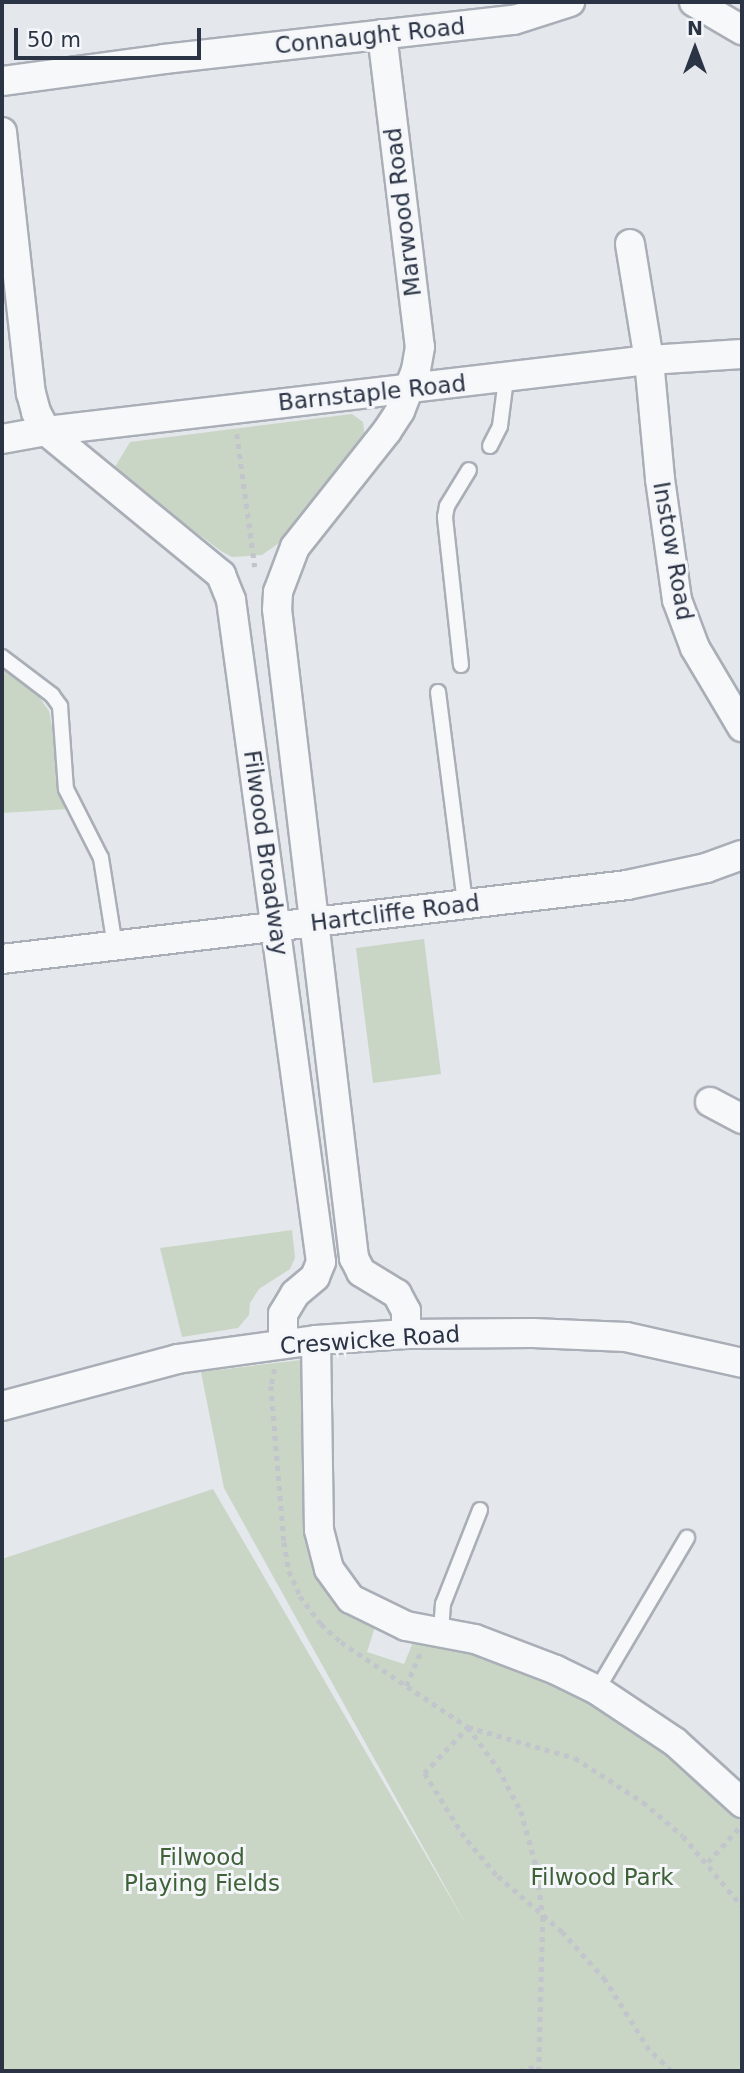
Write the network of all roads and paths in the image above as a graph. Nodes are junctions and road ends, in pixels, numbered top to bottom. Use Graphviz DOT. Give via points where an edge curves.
graph roads {
  1 [pos="570,2"];
  2 [pos="694,2"];
  3 [pos="742,30"];
  4 [pos="382,34"];
  5 [pos="2,81"];
  6 [pos="2,132"];
  7 [pos="630,244"];
  8 [pos="742,354"];
  9 [pos="649,360"];
  10 [pos="506,379"];
  11 [pos="410,388"];
  12 [pos="234,409"];
  13 [pos="46,431"];
  14 [pos="2,439"];
  15 [pos="490,446"];
  16 [pos="469,470"];
  17 [pos="295,547"];
  18 [pos="246,567"];
  19 [pos="255,567"];
  20 [pos="2,657"];
  21 [pos="461,665"];
  22 [pos="438,692"];
  23 [pos="742,727"];
  24 [pos="742,855"];
  25 [pos="465,904"];
  26 [pos="316,922"];
  27 [pos="277,927"];
  28 [pos="115,946"];
  29 [pos="2,959"];
  30 [pos="710,1102"];
  31 [pos="742,1119"];
  32 [pos="406,1334"];
  33 [pos="316,1340"];
  34 [pos="282,1345"];
  35 [pos="742,1363"];
  36 [pos="2,1406"];
  37 [pos="480,1510"];
  38 [pos="687,1538"];
  39 [pos="436,1631"];
  40 [pos="406,1686"];
  41 [pos="597,1690"];
  42 [pos="742,1803"];
  43 [pos="742,1825"];
  44 [pos="708,1862"];
  45 [pos="742,1906"];
  46 [pos="543,1917"];
  47 [pos="538,2069"];
  48 [pos="519,2071"];
  49 [pos="671,2071"];
  1 -- 4 [label="street, Connaught Road" via="514,20"];
  2 -- 3 [label="street"];
  4 -- 5 [label="street, Connaught Road"];
  4 -- 11 [label="street, Marwood Road" via="420,347"];
  6 -- 13 [label="street" via="31,393"];
  7 -- 9 [label="street, Instow Road"];
  8 -- 9 [label="street, Barnstaple Road"];
  9 -- 10 [label="street, Barnstaple Road"];
  9 -- 23 [label="street, Instow Road" via="677,600 692,642"];
  10 -- 11 [label="street, Barnstaple Road"];
  10 -- 15 [label="lane" via="500,426"];
  11 -- 12 [label="street, Barnstaple Road"];
  11 -- 17 [label="street, Filwood Broadway" via="387,431"];
  12 -- 13 [label="street, Barnstaple Road"];
  12 -- 19 [label="path"];
  13 -- 14 [label="street, Barnstaple Road"];
  13 -- 27 [label="street, Filwood Broadway" via="214,570 228,587"];
  16 -- 21 [label="lane" via="445,517"];
  17 -- 19 [label="path" via="284,557"];
  17 -- 26 [label="street, Filwood Broadway" via="278,592 277,609"];
  18 -- 19 [label="path"];
  20 -- 28 [label="lane" via="60,706 66,789 102,858"];
  22 -- 25 [label="lane"];
  24 -- 25 [label="street, Hartcliffe Road" via="627,885"];
  25 -- 26 [label="street, Hartcliffe Road"];
  26 -- 27 [label="street, Hartcliffe Road"];
  26 -- 32 [label="street, Filwood Broadway" via="354,1258 361,1272 397,1294 406,1311"];
  27 -- 28 [label="street, Hartcliffe Road"];
  27 -- 34 [label="street, Filwood Broadway" via="321,1262 315,1277 295,1294 283,1314"];
  28 -- 29 [label="street, Hartcliffe Road"];
  30 -- 31 [label="street"];
  32 -- 33 [label="street, Creswicke Road"];
  32 -- 35 [label="street, Creswicke Road" via="626,1337"];
  33 -- 34 [label="street, Creswicke Road"];
  33 -- 39 [label="street" via="318,1530 330,1569 351,1599 394,1621"];
  34 -- 36 [label="street, Creswicke Road" via="177,1359"];
  37 -- 39 [label="lane"];
  38 -- 41 [label="lane"];
  39 -- 40 [label="path"];
  39 -- 41 [label="street" via="513,1653"];
  41 -- 42 [label="street" via="675,1742"];
  43 -- 44 [label="path"];
  44 -- 45 [label="path"];
  44 -- 46 [label="path" via="643,1802 575,1758 468,1727 424,1773 464,1837 496,1875"];
  46 -- 47 [label="path"];
  46 -- 49 [label="path" via="562,1931 605,1980 630,2025"];
  47 -- 48 [label="path"];
}
